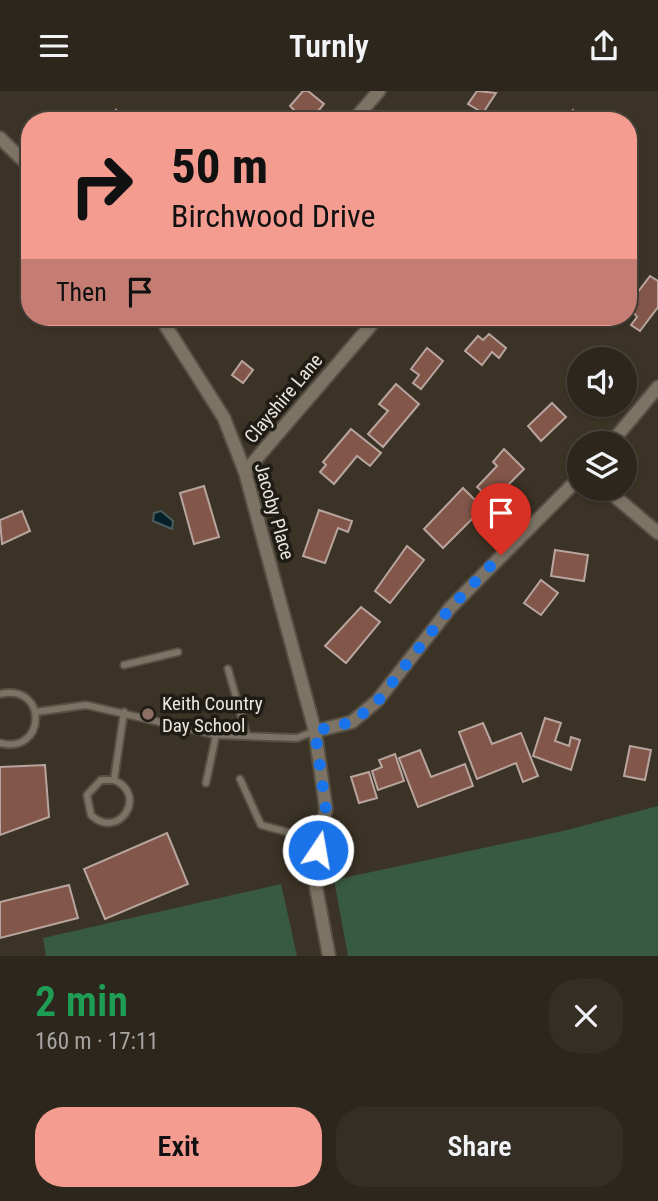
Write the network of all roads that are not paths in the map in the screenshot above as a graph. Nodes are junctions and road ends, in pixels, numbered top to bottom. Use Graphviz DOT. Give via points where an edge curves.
graph roads {
  1 [pos="379,91"];
  2 [pos="361,112"];
  3 [pos="0,138"];
  4 [pos="21,158"];
  5 [pos="166,326"];
  6 [pos="370,326"];
  7 [pos="658,387"];
  8 [pos="621,431"];
  9 [pos="246,472"];
  10 [pos="567,490"];
  11 [pos="620,501"];
  12 [pos="658,533"];
  13 [pos="178,652"];
  14 [pos="124,664"];
  15 [pos="228,669"];
  16 [pos="0,694"];
  17 [pos="36,712"];
  18 [pos="124,712"];
  19 [pos="315,731"];
  20 [pos="216,735"];
  21 [pos="247,736"];
  22 [pos="0,743"];
  23 [pos="240,779"];
  24 [pos="114,780"];
  25 [pos="206,783"];
  26 [pos="313,871"];
  27 [pos="330,956"];
  1 -- 2 [label="street"];
  3 -- 4 [label="street"];
  5 -- 9 [label="street, Jacoby Place" via="224,418"];
  6 -- 9 [label="street, Clayshire Lane"];
  7 -- 8 [label="street"];
  9 -- 19 [label="street, Jacoby Place"];
  10 -- 19 [label="street" via="450,608 377,702 352,722"];
  11 -- 12 [label="street"];
  13 -- 14 [label="lane"];
  15 -- 21 [label="lane"];
  16 -- 17 [label="lane" via="18,693"];
  17 -- 18 [label="lane" via="86,705"];
  17 -- 22 [label="lane" via="34,729 23,741"];
  18 -- 20 [label="lane"];
  18 -- 24 [label="lane"];
  19 -- 21 [label="lane" via="297,738"];
  19 -- 26 [label="street, Jacoby Place" via="326,810"];
  20 -- 21 [label="lane"];
  20 -- 25 [label="lane"];
  23 -- 26 [label="lane" via="261,825 302,836"];
  24 -- 24 [label="lane" via="101,780 87,795 91,815 103,823 118,822 129,811 127,788"];
  26 -- 27 [label="street"];
}
